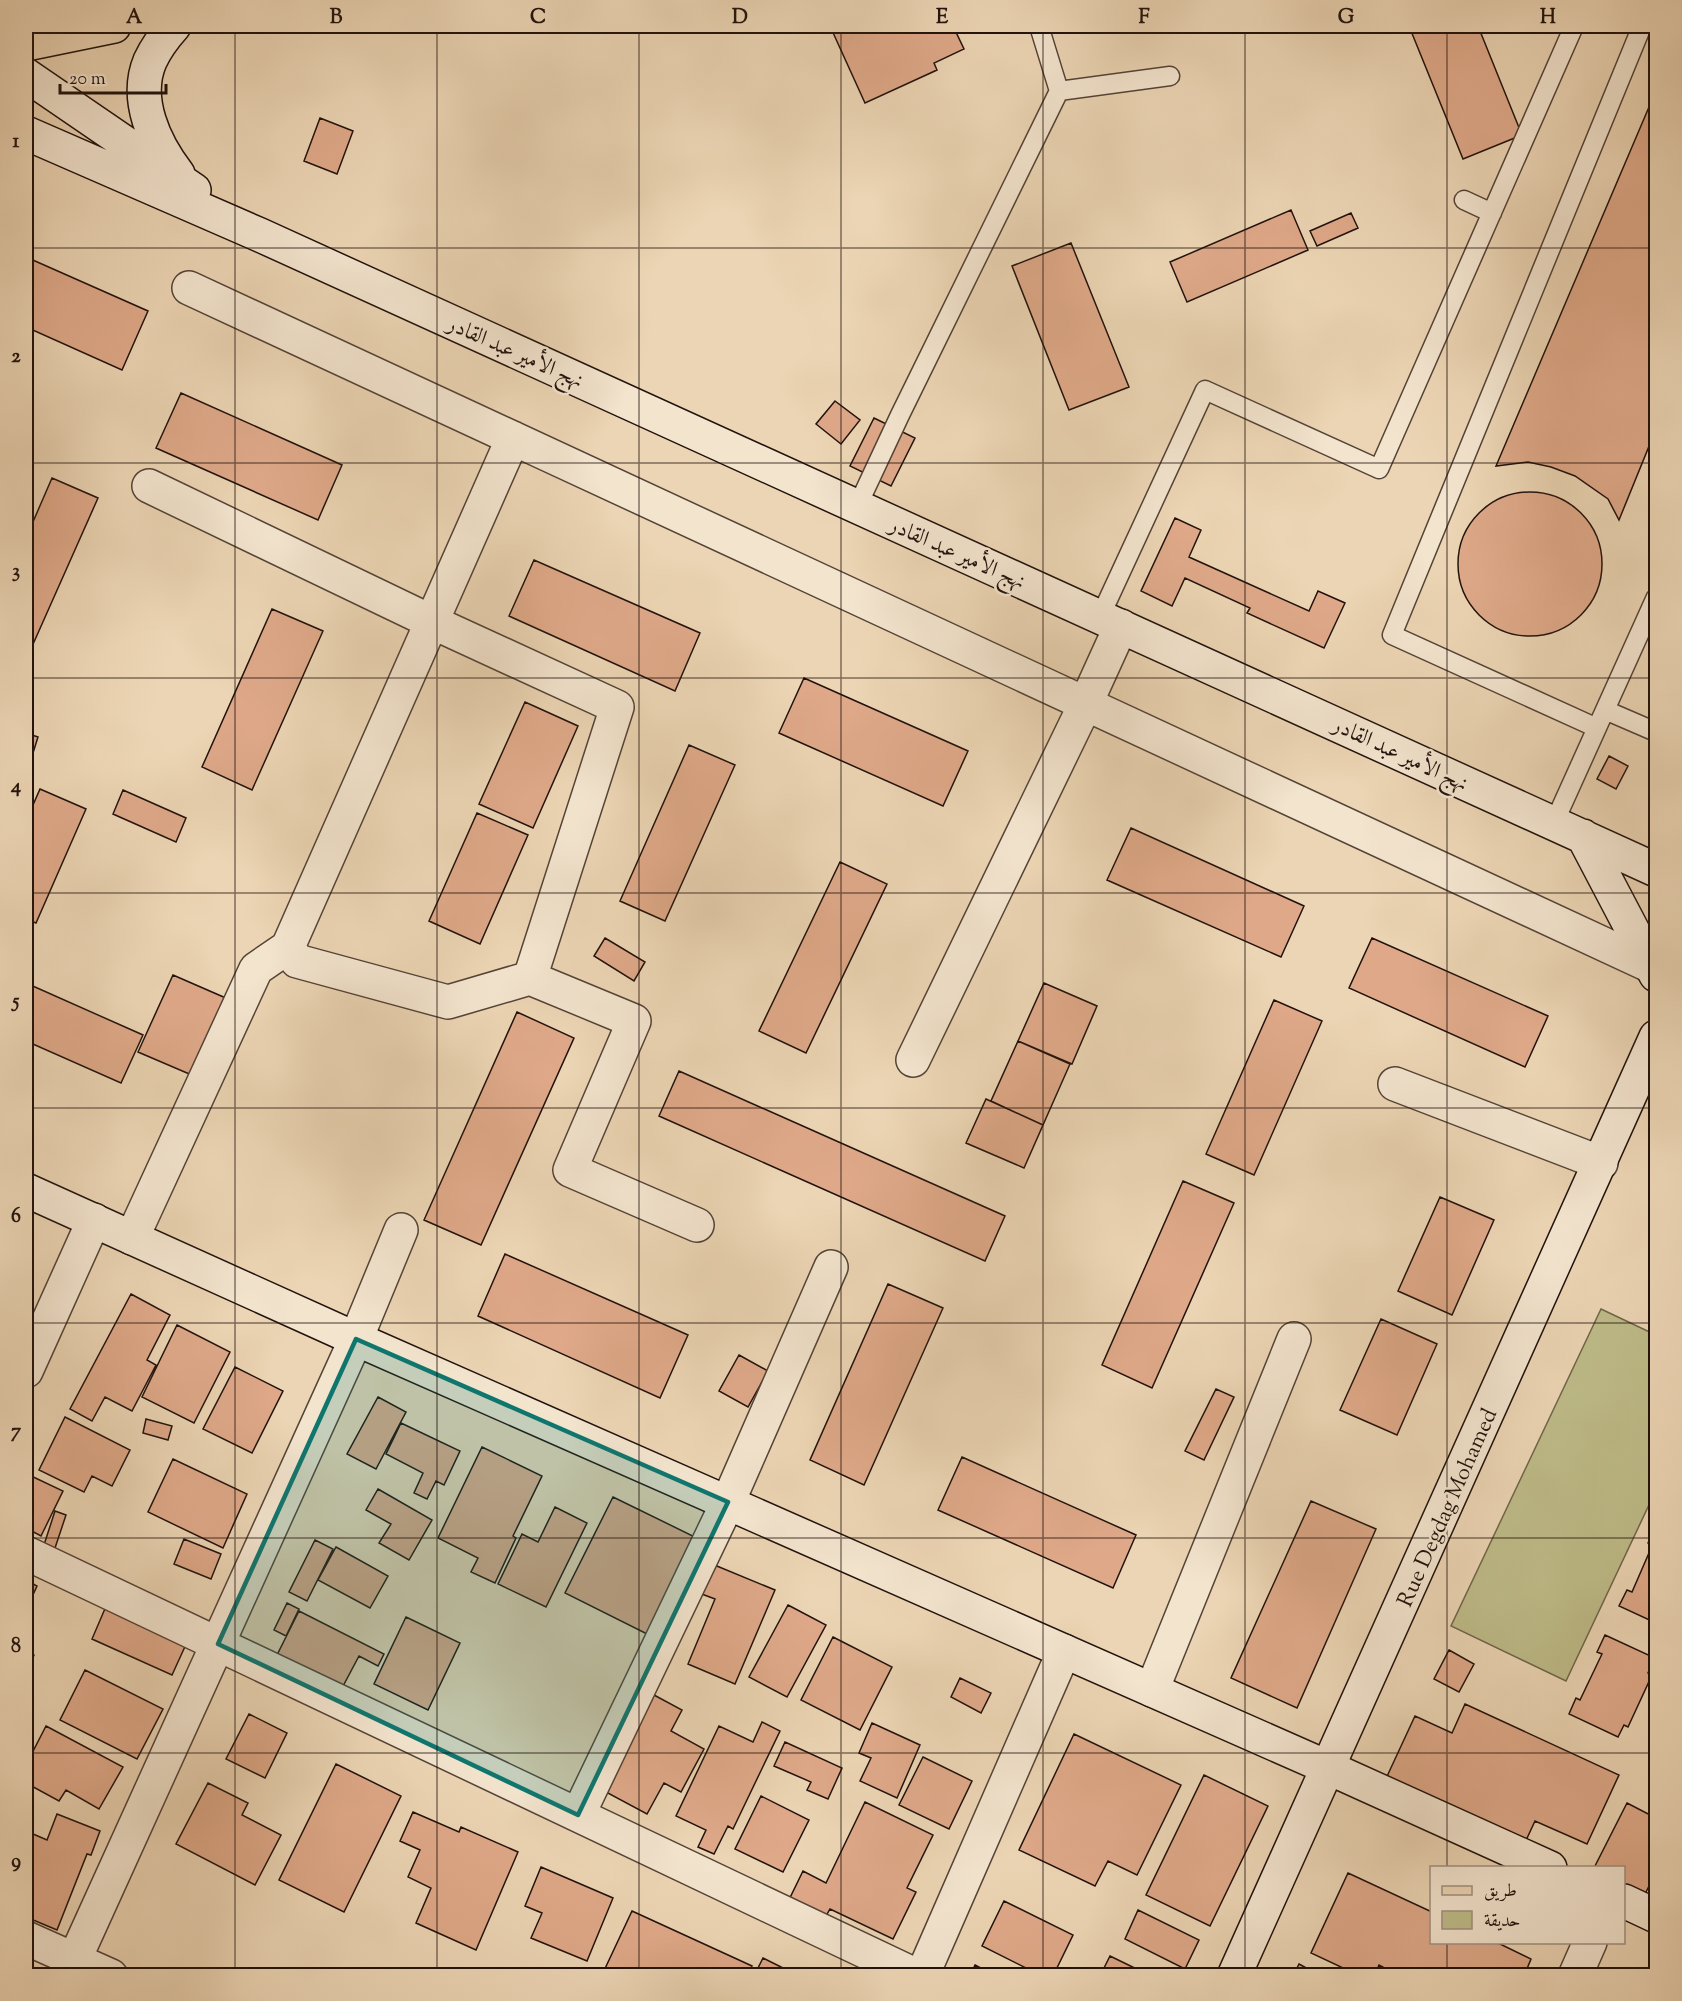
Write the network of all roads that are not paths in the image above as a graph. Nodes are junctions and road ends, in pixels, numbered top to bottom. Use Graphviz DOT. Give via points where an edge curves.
graph roads {
  1 [pos="114,26"];
  2 [pos="174,26"];
  3 [pos="1039,26"];
  4 [pos="1574,26"];
  5 [pos="1642,26"];
  6 [pos="26,44"];
  7 [pos="26,75"];
  8 [pos="1170,76"];
  9 [pos="1059,91"];
  10 [pos="26,133"];
  11 [pos="186,185"];
  12 [pos="1464,200"];
  13 [pos="1492,213"];
  14 [pos="260,235"];
  15 [pos="189,288"];
  16 [pos="513,438"];
  17 [pos="149,486"];
  18 [pos="857,507"];
  19 [pos="1656,597"];
  20 [pos="1110,621"];
  21 [pos="432,622"];
  22 [pos="1086,703"];
  23 [pos="1605,710"];
  24 [pos="1597,728"];
  25 [pos="1656,732"];
  26 [pos="1554,823"];
  27 [pos="1583,836"];
  28 [pos="1656,870"];
  29 [pos="288,947"];
  30 [pos="1655,971"];
  31 [pos="530,978"];
  32 [pos="1656,1037"];
  33 [pos="913,1060"];
  34 [pos="1395,1084"];
  35 [pos="1601,1163"];
  36 [pos="26,1190"];
  37 [pos="94,1220"];
  38 [pos="697,1224"];
  39 [pos="402,1230"];
  40 [pos="132,1238"];
  41 [pos="831,1267"];
  42 [pos="356,1339"];
  43 [pos="1294,1339"];
  44 [pos="26,1371"];
  45 [pos="728,1502"];
  46 [pos="26,1553"];
  47 [pos="218,1644"];
  48 [pos="1064,1651"];
  49 [pos="1152,1690"];
  50 [pos="1329,1768"];
  51 [pos="578,1815"];
  52 [pos="1546,1866"];
  53 [pos="1625,1902"];
  54 [pos="1656,1916"];
  55 [pos="26,1938"];
  56 [pos="1589,1944"];
  57 [pos="70,1967"];
  58 [pos="111,1976"];
  59 [pos="920,1976"];
  60 [pos="1234,1976"];
  61 [pos="1575,1976"];
  1 -- 6 [label="main road"];
  2 -- 11 [label="street" via="150,61 145,98 161,149"];
  3 -- 9 [label="lane"];
  4 -- 13 [label="lane"];
  5 -- 24 [label="lane" via="1392,635"];
  7 -- 11 [label="street, نهج الأمير عبد القادر"];
  8 -- 9 [label="lane"];
  9 -- 18 [label="lane"];
  10 -- 14 [label="street, نهج الأمير عبد القادر"];
  11 -- 14 [label="street, نهج الأمير عبد القادر"];
  12 -- 13 [label="lane"];
  13 -- 20 [label="lane" via="1379,469 1205,390"];
  14 -- 18 [label="street, نهج الأمير عبد القادر"];
  15 -- 16 [label="street"];
  16 -- 21 [label="street"];
  16 -- 22 [label="street"];
  17 -- 21 [label="street"];
  18 -- 20 [label="street, نهج الأمير عبد القادر"];
  19 -- 23 [label="lane"];
  20 -- 22 [label="street"];
  20 -- 26 [label="street, نهج الأمير عبد القادر"];
  21 -- 29 [label="street"];
  21 -- 31 [label="street" via="617,707"];
  22 -- 30 [label="street"];
  22 -- 33 [label="street"];
  23 -- 24 [label="lane"];
  23 -- 25 [label="lane"];
  24 -- 26 [label="lane"];
  26 -- 27 [label="street, نهج الأمير عبد القادر"];
  27 -- 28 [label="street, نهج الأمير عبد القادر"];
  27 -- 30 [label="street"];
  29 -- 31 [label="street" via="297,961 448,1002"];
  29 -- 40 [label="street" via="256,969"];
  31 -- 38 [label="street" via="634,1022 570,1170"];
  32 -- 35 [label="street, Rue Degdag Mohamed"];
  34 -- 35 [label="street"];
  35 -- 50 [label="street, Rue Degdag Mohamed"];
  36 -- 37 [label="street"];
  37 -- 40 [label="street"];
  37 -- 44 [label="street"];
  39 -- 42 [label="street"];
  40 -- 42 [label="street"];
  41 -- 45 [label="street"];
  42 -- 45 [label="street"];
  42 -- 47 [label="street"];
  43 -- 49 [label="street"];
  45 -- 48 [label="street"];
  45 -- 51 [label="street"];
  46 -- 47 [label="street"];
  47 -- 51 [label="street"];
  47 -- 57 [label="street"];
  48 -- 49 [label="street"];
  48 -- 59 [label="street"];
  49 -- 50 [label="street"];
  50 -- 52 [label="street"];
  50 -- 60 [label="street, Rue Degdag Mohamed"];
  51 -- 59 [label="street"];
  53 -- 54 [label="street"];
  55 -- 57 [label="street"];
  56 -- 61 [label="street"];
  57 -- 58 [label="street"];
}
